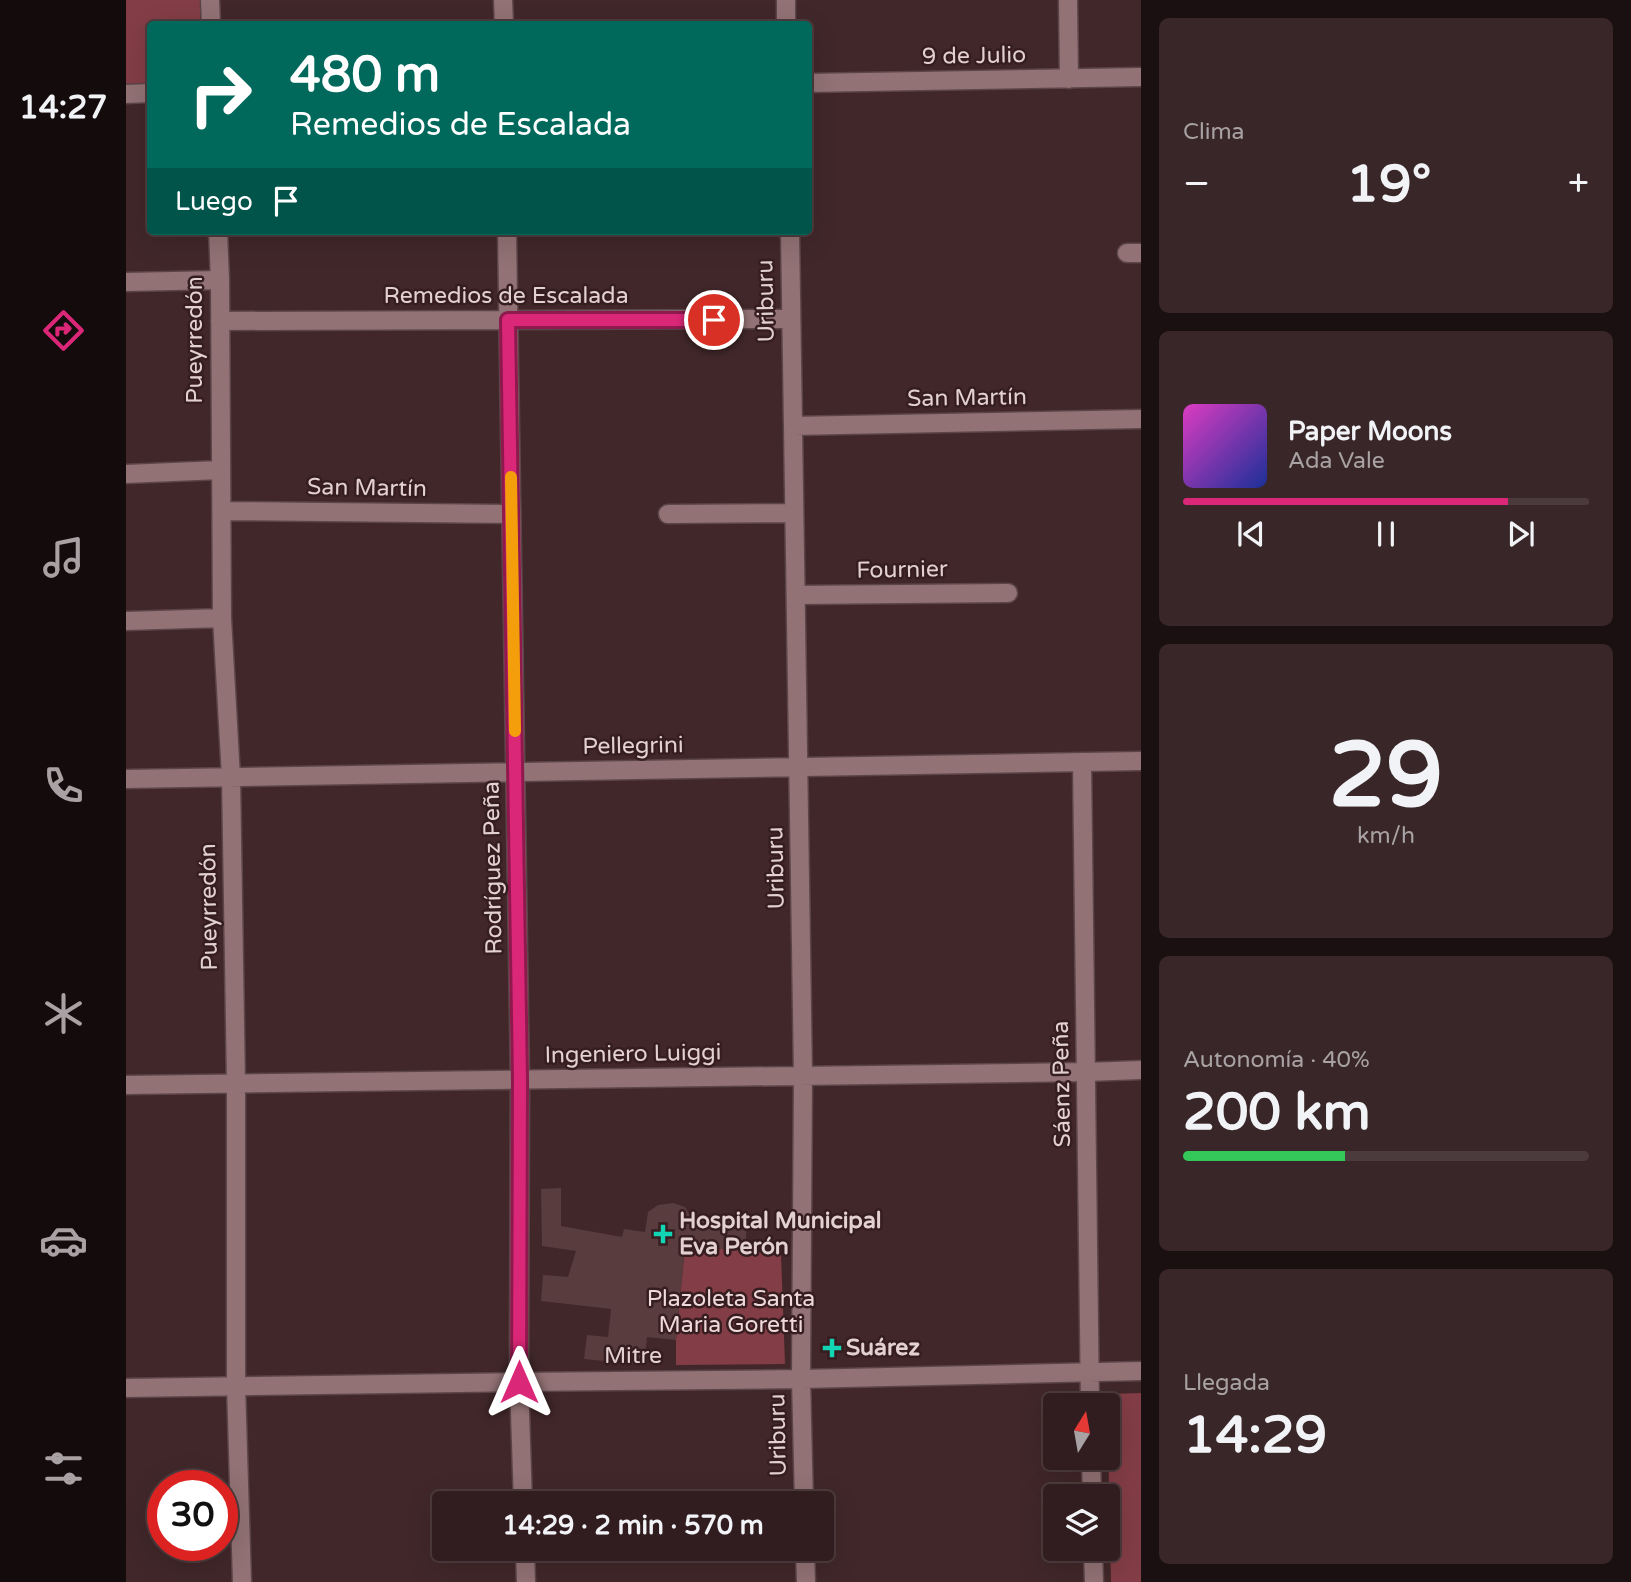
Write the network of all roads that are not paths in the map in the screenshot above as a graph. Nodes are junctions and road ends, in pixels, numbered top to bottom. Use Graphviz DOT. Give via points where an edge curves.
graph roads {
  1 [pos="210,0"];
  2 [pos="503,0"];
  3 [pos="786,0"];
  4 [pos="1068,0"];
  5 [pos="211,21"];
  6 [pos="504,21"];
  7 [pos="786,21"];
  8 [pos="1141,78"];
  9 [pos="1069,79"];
  10 [pos="812,83"];
  11 [pos="147,93"];
  12 [pos="126,94"];
  13 [pos="218,235"];
  14 [pos="507,235"];
  15 [pos="790,235"];
  16 [pos="220,280"];
  17 [pos="126,282"];
  18 [pos="791,319"];
  19 [pos="508,320"];
  20 [pos="220,321"];
  21 [pos="1141,419"];
  22 [pos="793,426"];
  23 [pos="220,470"];
  24 [pos="126,474"];
  25 [pos="222,511"];
  26 [pos="794,513"];
  27 [pos="511,514"];
  28 [pos="668,514"];
  29 [pos="1008,593"];
  30 [pos="796,596"];
  31 [pos="222,618"];
  32 [pos="126,621"];
  33 [pos="1141,761"];
  34 [pos="1082,762"];
  35 [pos="799,767"];
  36 [pos="516,772"];
  37 [pos="231,777"];
  38 [pos="126,779"];
  39 [pos="1141,1070"];
  40 [pos="1086,1072"];
  41 [pos="803,1076"];
  42 [pos="520,1080"];
  43 [pos="236,1084"];
  44 [pos="126,1086"];
  45 [pos="1141,1371"];
  46 [pos="1089,1372"];
  47 [pos="801,1380"];
  48 [pos="519,1382"];
  49 [pos="236,1387"];
  50 [pos="126,1388"];
  51 [pos="1090,1393"];
  52 [pos="523,1491"];
  53 [pos="804,1491"];
  54 [pos="525,1561"];
  55 [pos="805,1561"];
  56 [pos="1093,1561"];
  57 [pos="242,1582"];
  58 [pos="526,1582"];
  59 [pos="806,1582"];
  60 [pos="1094,1582"];
  1 -- 5 [label="street"];
  2 -- 6 [label="street"];
  3 -- 7 [label="street"];
  4 -- 9 [label="street"];
  8 -- 9 [label="street, 9 de Julio"];
  9 -- 10 [label="street, 9 de Julio"];
  11 -- 12 [label="street"];
  13 -- 16 [label="street, Pueyrredón"];
  14 -- 19 [label="street, Rodríguez Peña"];
  15 -- 18 [label="street, Uriburu"];
  16 -- 17 [label="street"];
  16 -- 20 [label="street, Pueyrredón"];
  18 -- 19 [label="street, Remedios de Escalada"];
  18 -- 22 [label="street, Uriburu"];
  19 -- 20 [label="street, Remedios de Escalada"];
  19 -- 27 [label="street, Rodríguez Peña"];
  20 -- 23 [label="street, Pueyrredón"];
  21 -- 22 [label="street, San Martín"];
  22 -- 26 [label="street, Uriburu"];
  23 -- 24 [label="street"];
  23 -- 25 [label="street, Pueyrredón"];
  25 -- 27 [label="street, San Martín"];
  25 -- 31 [label="street, Pueyrredón"];
  26 -- 28 [label="street"];
  26 -- 30 [label="street, Uriburu"];
  27 -- 36 [label="street, Rodríguez Peña"];
  29 -- 30 [label="street, Fournier"];
  30 -- 35 [label="street, Uriburu"];
  31 -- 32 [label="street"];
  31 -- 37 [label="street, Pueyrredón"];
  33 -- 34 [label="street, Pellegrini"];
  34 -- 35 [label="street, Pellegrini"];
  34 -- 40 [label="street, Sáenz Peña"];
  35 -- 36 [label="street, Pellegrini"];
  35 -- 41 [label="street, Uriburu"];
  36 -- 37 [label="street, Pellegrini"];
  36 -- 42 [label="street, Rodríguez Peña"];
  37 -- 38 [label="street, Pellegrini"];
  37 -- 43 [label="street, Pueyrredón"];
  39 -- 40 [label="street, Ingeniero Luiggi"];
  40 -- 41 [label="street, Ingeniero Luiggi"];
  40 -- 46 [label="street, Sáenz Peña"];
  41 -- 42 [label="street, Ingeniero Luiggi"];
  41 -- 47 [label="street, Uriburu"];
  42 -- 43 [label="street, Ingeniero Luiggi"];
  42 -- 48 [label="street, Rodríguez Peña"];
  43 -- 44 [label="street, Ingeniero Luiggi"];
  43 -- 49 [label="street, Pueyrredón"];
  45 -- 46 [label="street, Mitre"];
  46 -- 47 [label="street, Mitre"];
  46 -- 51 [label="street, Sáenz Peña"];
  47 -- 48 [label="street, Mitre"];
  47 -- 53 [label="street, Uriburu"];
  48 -- 49 [label="street, Mitre"];
  48 -- 52 [label="street, Rodríguez Peña"];
  49 -- 50 [label="street, Mitre"];
  49 -- 57 [label="street, Pueyrredón"];
  54 -- 58 [label="street"];
  55 -- 59 [label="street"];
  56 -- 60 [label="street"];
}
